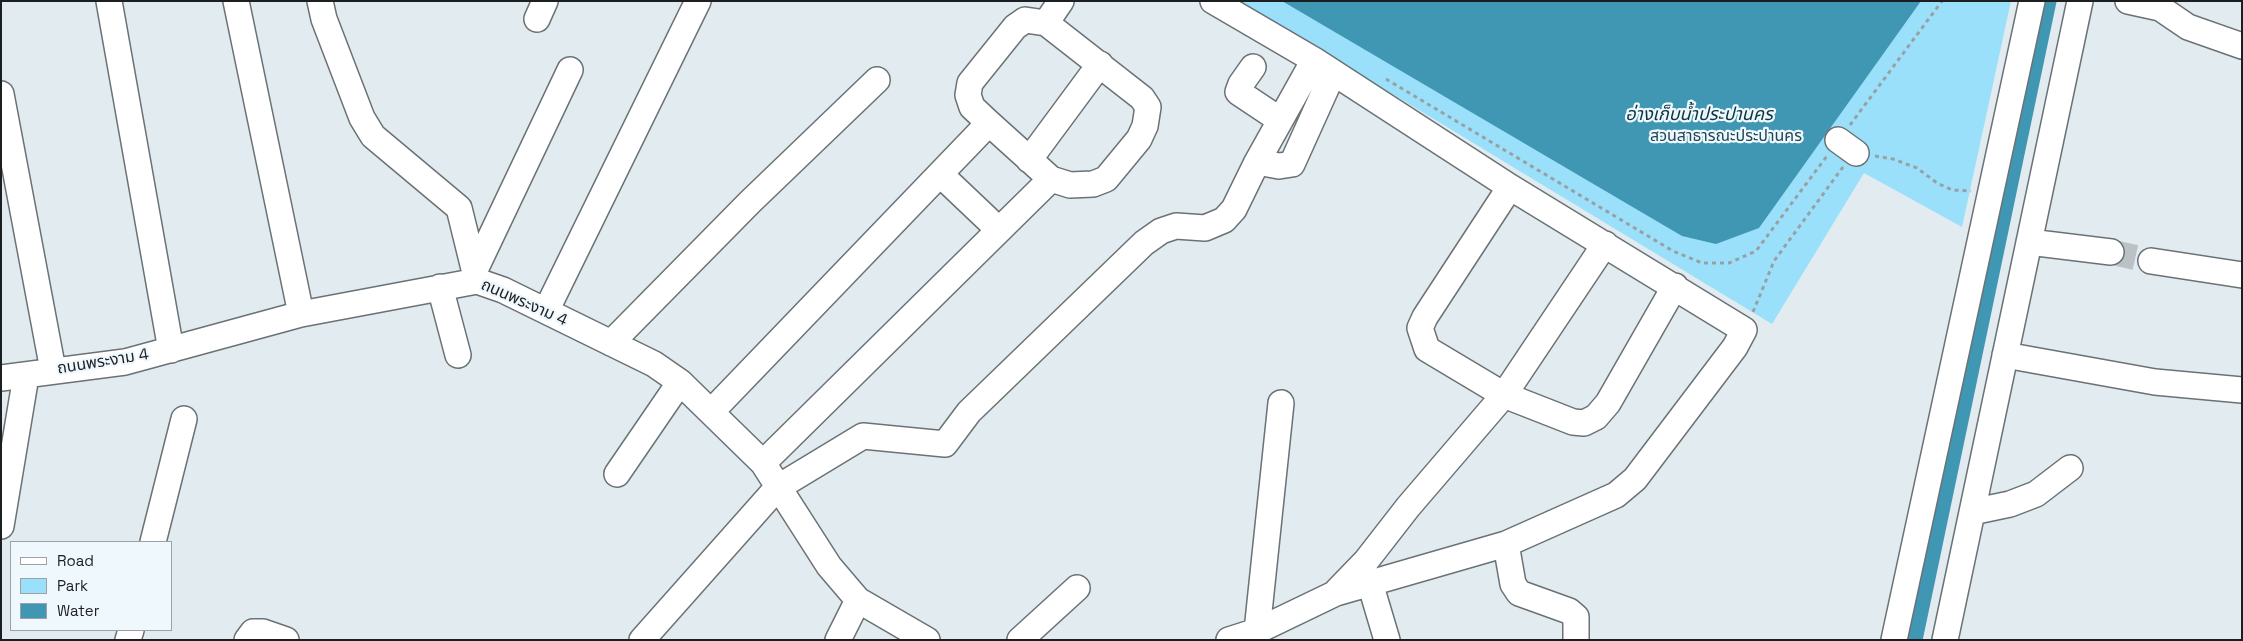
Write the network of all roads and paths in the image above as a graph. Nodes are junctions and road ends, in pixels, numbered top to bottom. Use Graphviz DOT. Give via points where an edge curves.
graph roads {
  1 [pos="109,1"];
  2 [pos="236,1"];
  3 [pos="698,1"];
  4 [pos="1061,1"];
  5 [pos="1213,1"];
  6 [pos="1942,1"];
  7 [pos="2032,1"];
  8 [pos="2080,1"];
  9 [pos="2128,1"];
  10 [pos="317,3"];
  11 [pos="2162,4"];
  12 [pos="1046,23"];
  13 [pos="2242,46"];
  14 [pos="1100,64"];
  15 [pos="1253,67"];
  16 [pos="1324,67"];
  17 [pos="570,70"];
  18 [pos="1384,78"];
  19 [pos="877,80"];
  20 [pos="1,94"];
  21 [pos="1280,120"];
  22 [pos="989,123"];
  23 [pos="1847,147"];
  24 [pos="1029,160"];
  25 [pos="1257,162"];
  26 [pos="940,174"];
  27 [pos="1051,179"];
  28 [pos="1510,186"];
  29 [pos="1991,189"];
  30 [pos="999,230"];
  31 [pos="2029,242"];
  32 [pos="1605,244"];
  33 [pos="2111,252"];
  34 [pos="2151,261"];
  35 [pos="2242,275"];
  36 [pos="476,276"];
  37 [pos="1676,286"];
  38 [pos="440,287"];
  39 [pos="546,311"];
  40 [pos="301,314"];
  41 [pos="1744,330"];
  42 [pos="611,343"];
  43 [pos="171,350"];
  44 [pos="458,355"];
  45 [pos="2005,355"];
  46 [pos="53,370"];
  47 [pos="26,376"];
  48 [pos="1,378"];
  49 [pos="680,382"];
  50 [pos="2242,390"];
  51 [pos="1504,395"];
  52 [pos="1281,403"];
  53 [pos="711,412"];
  54 [pos="184,419"];
  55 [pos="763,463"];
  56 [pos="2070,468"];
  57 [pos="617,474"];
  58 [pos="777,488"];
  59 [pos="1972,512"];
  60 [pos="1,526"];
  61 [pos="153,541"];
  62 [pos="1506,544"];
  63 [pos="1370,583"];
  64 [pos="1077,588"];
  65 [pos="1336,593"];
  66 [pos="858,600"];
  67 [pos="1257,631"];
  68 [pos="656,635"];
  69 [pos="247,640"];
  70 [pos="286,640"];
  71 [pos="838,640"];
  72 [pos="927,640"];
  73 [pos="1020,640"];
  74 [pos="1230,640"];
  75 [pos="1387,640"];
  76 [pos="1576,640"];
  77 [pos="1894,640"];
  78 [pos="1945,640"];
  1 -- 43 [label="street"];
  2 -- 40 [label="street"];
  3 -- 39 [label="street"];
  4 -- 12 [label="street"];
  5 -- 16 [label="street"];
  6 -- 23 [label="path"];
  7 -- 29 [label="street"];
  8 -- 31 [label="street"];
  9 -- 11 [label="street"];
  10 -- 36 [label="street" via="362,118 373,136 459,208"];
  11 -- 13 [label="street" via="2188,27"];
  12 -- 14 [label="street"];
  12 -- 22 [label="street" via="1024,20 1015,27 970,83 968,95 972,107"];
  14 -- 24 [label="street"];
  14 -- 27 [label="street" via="1148,107 1140,138 1106,179 1093,184 1070,185"];
  15 -- 21 [label="street" via="1238,92"];
  16 -- 21 [label="street"];
  16 -- 25 [label="street" via="1292,164 1279,166"];
  16 -- 28 [label="street"];
  17 -- 36 [label="street"];
  18 -- 23 [label="path" via="1673,251 1702,263 1729,263 1756,251"];
  19 -- 42 [label="street" via="750,202"];
  20 -- 46 [label="street"];
  21 -- 25 [label="street"];
  22 -- 24 [label="street"];
  22 -- 26 [label="street"];
  23 -- 29 [label="path" via="1917,168 1952,190"];
  23 -- 41 [label="path" via="1848,160 1774,261"];
  24 -- 27 [label="street"];
  25 -- 58 [label="street" via="1234,209 1224,220 1205,228 1176,226 1161,231 1144,243 969,412 945,444 863,436"];
  26 -- 30 [label="street"];
  26 -- 53 [label="street"];
  27 -- 30 [label="street"];
  28 -- 32 [label="street"];
  28 -- 51 [label="street" via="1420,328 1427,349"];
  29 -- 77 [label="street"];
  30 -- 55 [label="street"];
  31 -- 33 [label="street"];
  31 -- 45 [label="street"];
  32 -- 37 [label="street"];
  32 -- 51 [label="street"];
  34 -- 35 [label="street"];
  36 -- 38 [label="street, ถนนพระงาม 4"];
  36 -- 39 [label="street, ถนนพระงาม 4"];
  37 -- 41 [label="street"];
  37 -- 51 [label="street" via="1608,403 1596,417 1584,423 1572,422"];
  38 -- 40 [label="street, ถนนพระงาม 4"];
  38 -- 44 [label="street"];
  39 -- 42 [label="street, ถนนพระงาม 4"];
  40 -- 43 [label="street, ถนนพระงาม 4"];
  41 -- 62 [label="street" via="1735,348 1635,479 1616,495"];
  42 -- 49 [label="street, ถนนพระงาม 4" via="654,364"];
  43 -- 46 [label="street, ถนนพระงาม 4" via="125,362"];
  45 -- 50 [label="street" via="2155,382"];
  45 -- 59 [label="street"];
  46 -- 47 [label="street, ถนนพระงาม 4"];
  47 -- 48 [label="street, ถนนพระงาม 4"];
  47 -- 60 [label="street"];
  49 -- 53 [label="street, ถนนพระงาม 4"];
  49 -- 57 [label="street"];
  51 -- 65 [label="street"];
  52 -- 67 [label="street"];
  53 -- 55 [label="street, ถนนพระงาม 4"];
  54 -- 61 [label="street"];
  55 -- 58 [label="street, ถนนพระงาม 4"];
  56 -- 59 [label="street" via="2036,494 2010,504"];
  58 -- 66 [label="street, ถนนพระงาม 4" via="829,566"];
  58 -- 68 [label="street"];
  59 -- 78 [label="street"];
  62 -- 63 [label="street"];
  62 -- 76 [label="street" via="1512,584 1519,593 1570,611 1576,617"];
  63 -- 65 [label="street"];
  63 -- 75 [label="street"];
  64 -- 73 [label="street"];
  65 -- 67 [label="street"];
  66 -- 71 [label="street"];
  66 -- 72 [label="street, ถนนพระงาม 4"];
  67 -- 74 [label="street"];
  69 -- 70 [label="street" via="253,632 262,632"];
}
